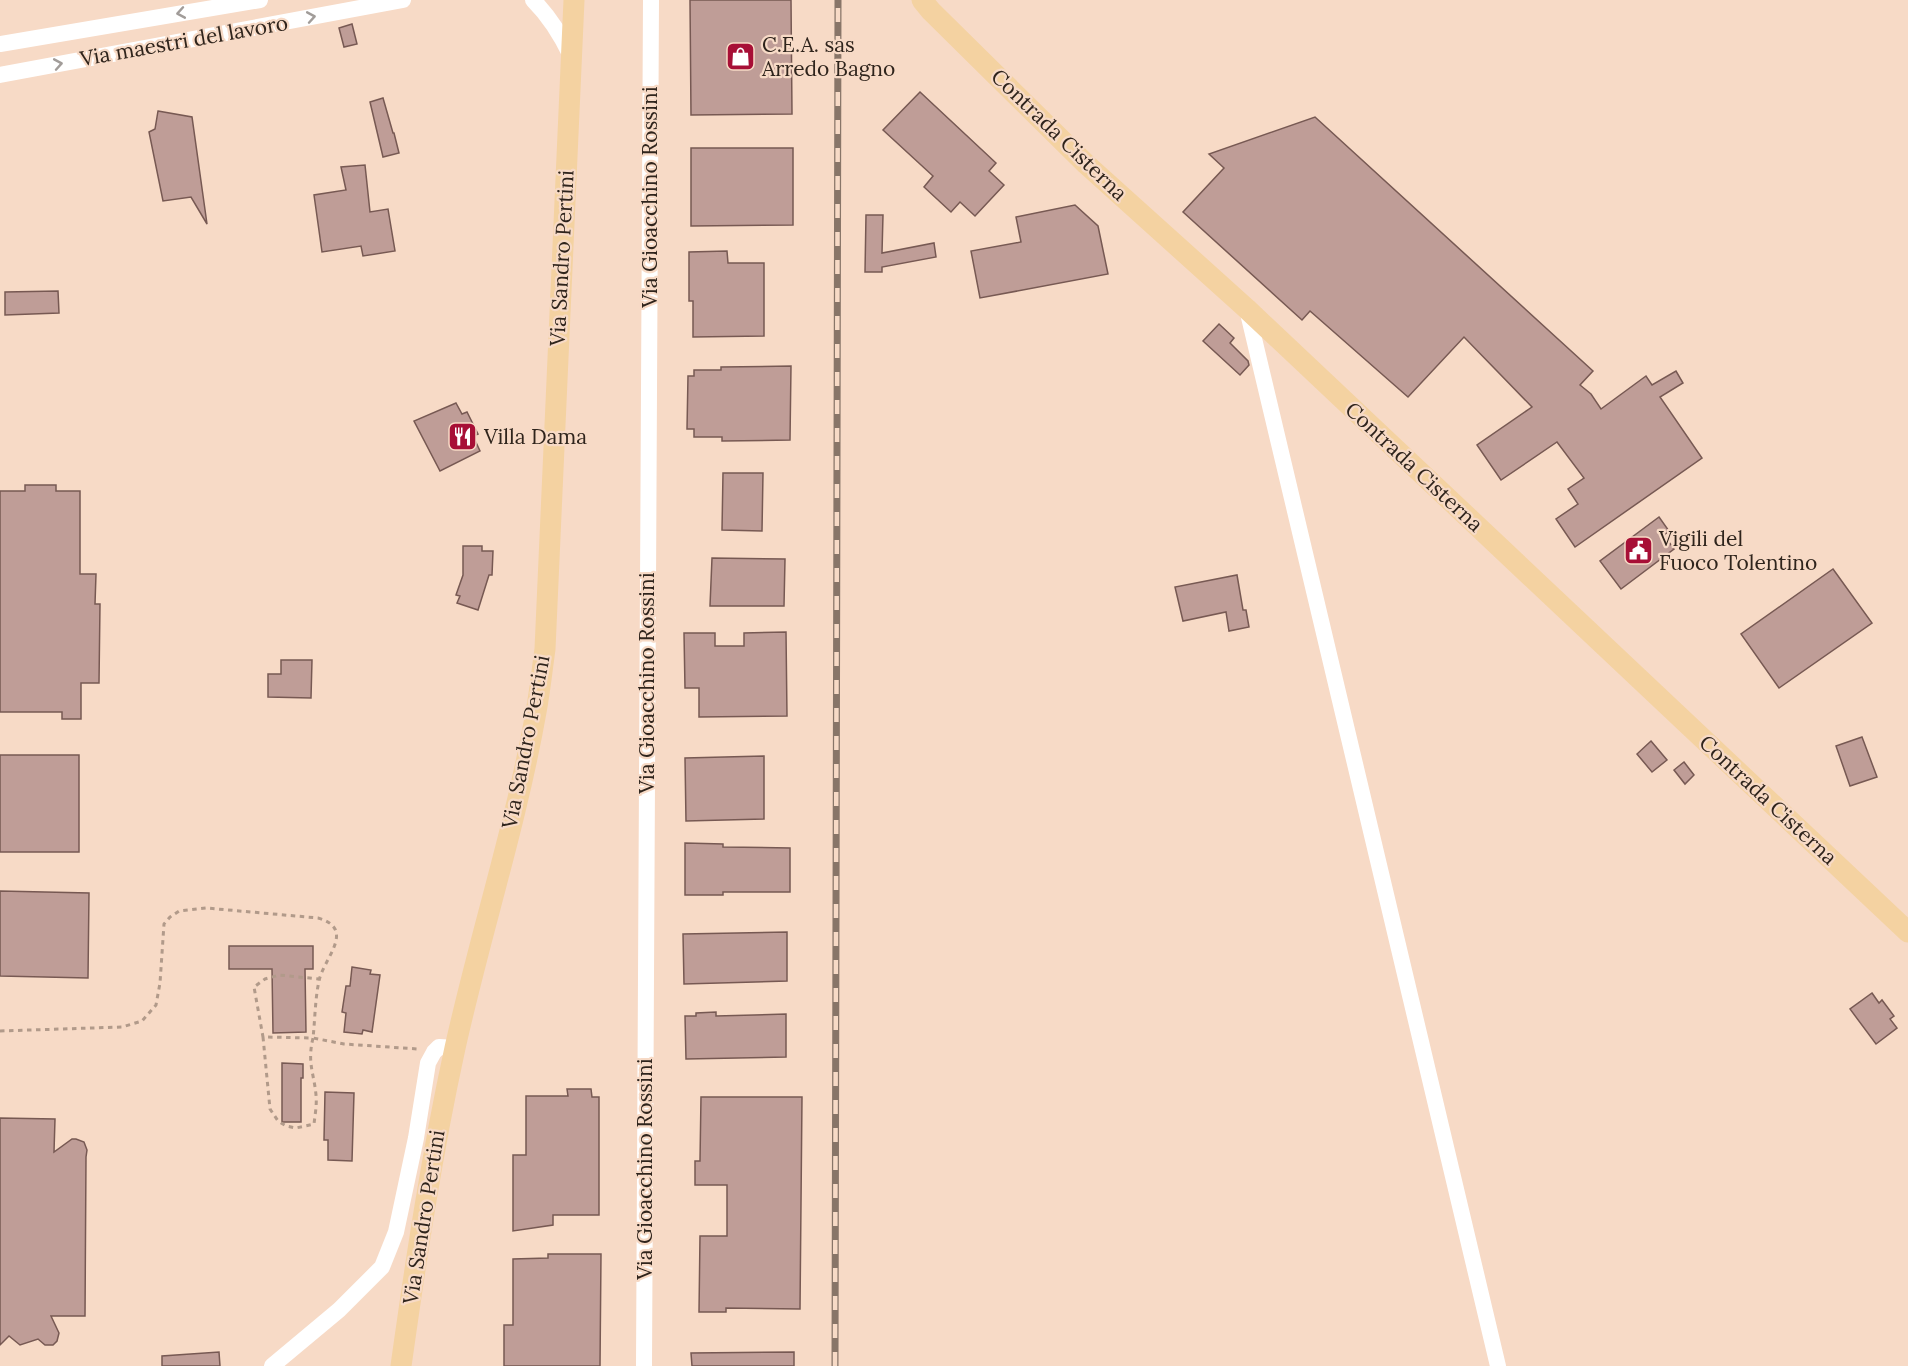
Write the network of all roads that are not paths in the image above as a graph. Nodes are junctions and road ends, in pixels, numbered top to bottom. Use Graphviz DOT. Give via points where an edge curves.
graph roads {
  1 [pos="260,0"];
  2 [pos="403,0"];
  3 [pos="533,0"];
  4 [pos="574,0"];
  5 [pos="651,0"];
  6 [pos="922,0"];
  7 [pos="0,44"];
  8 [pos="572,57"];
  9 [pos="0,75"];
  10 [pos="1247,309"];
  11 [pos="1908,932"];
  12 [pos="455,1048"];
  13 [pos="272,1366"];
  14 [pos="401,1366"];
  15 [pos="644,1366"];
  16 [pos="1498,1366"];
  1 -- 7 [label="street, Via maestri del lavoro, one-way"];
  9 -- 2 [label="street, Via maestri del lavoro, one-way"];
  3 -- 8 [label="street" via="546,13"];
  4 -- 8 [label="main road, Via Sandro Pertini"];
  5 -- 15 [label="street, Via Gioacchino Rossini"];
  6 -- 10 [label="main road, Contrada Cisterna" via="1086,164"];
  8 -- 12 [label="main road, Via Sandro Pertini" via="544,649 537,710"];
  10 -- 11 [label="main road, Contrada Cisterna"];
  10 -- 16 [label="street"];
  12 -- 13 [label="street" via="439,1047 428,1063 396,1232 382,1267 339,1310"];
  12 -- 14 [label="main road, Via Sandro Pertini" via="434,1152"];
}
